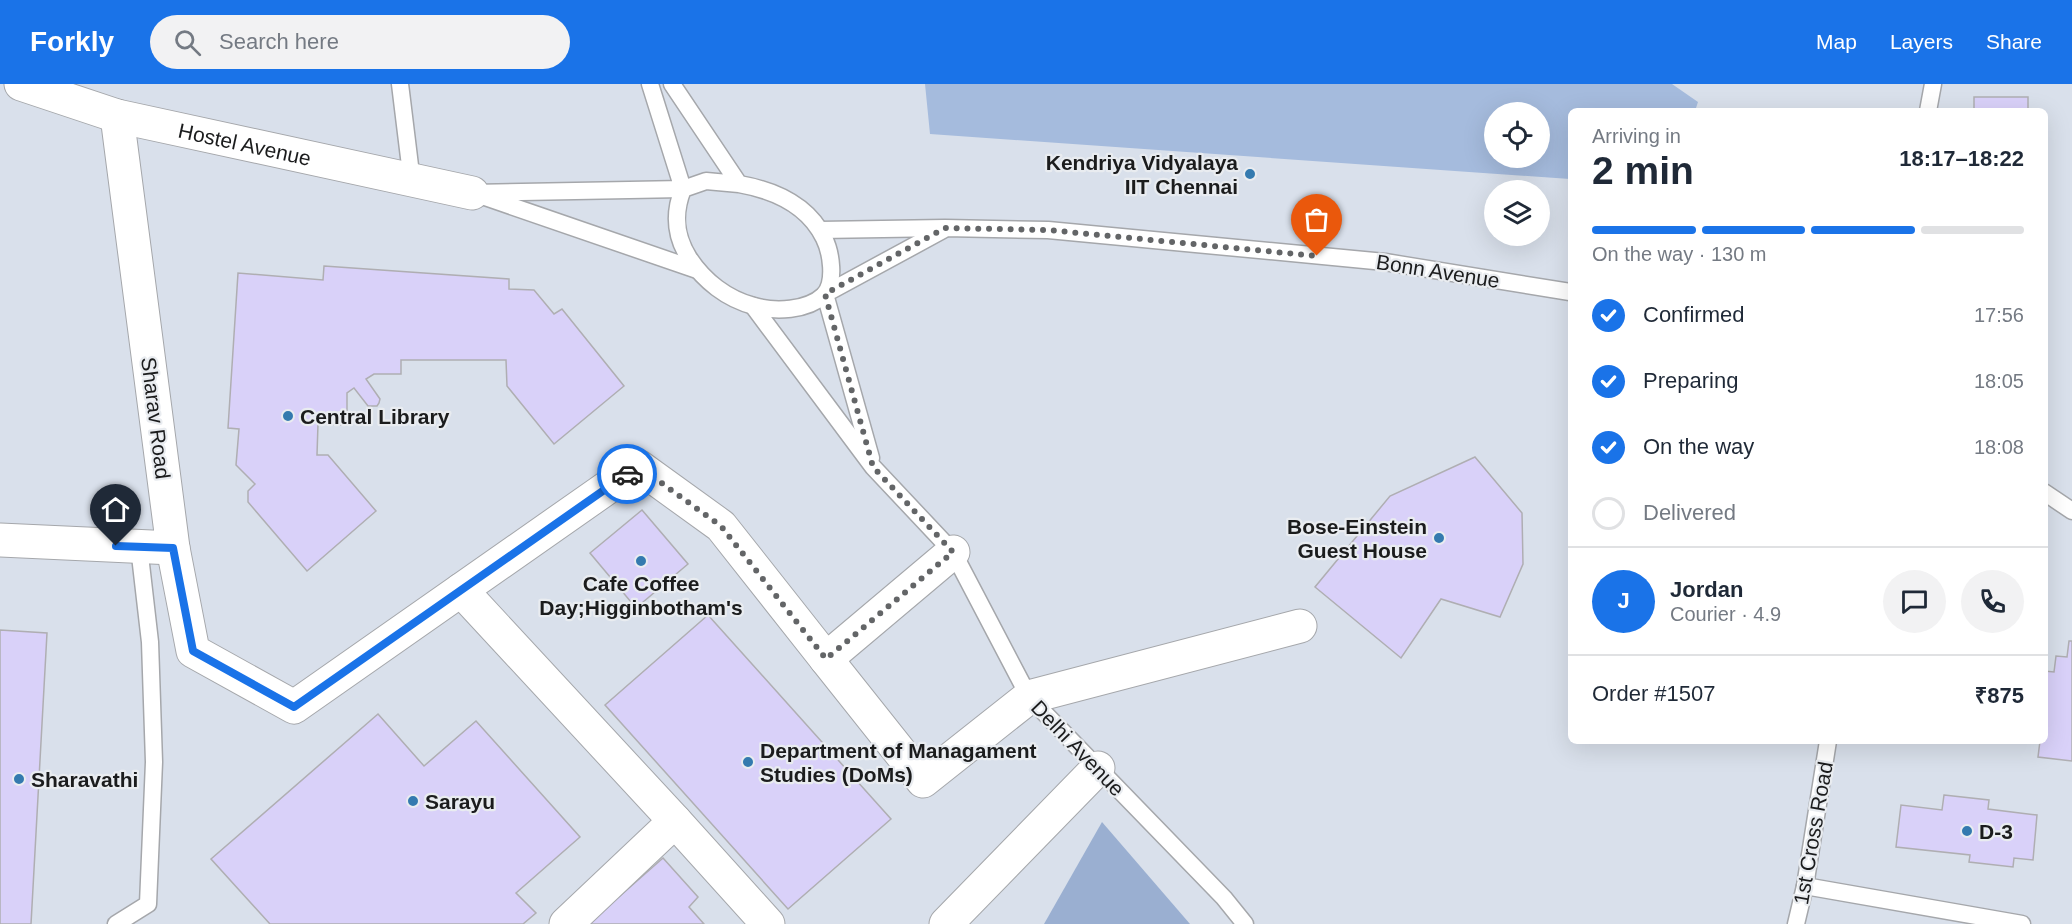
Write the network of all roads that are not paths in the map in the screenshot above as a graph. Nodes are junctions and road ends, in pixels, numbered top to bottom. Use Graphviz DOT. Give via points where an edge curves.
graph roads {
  1 [pos="21,84"];
  2 [pos="400,84"];
  3 [pos="650,84"];
  4 [pos="672,84"];
  5 [pos="1933,84"];
  6 [pos="1929,108"];
  7 [pos="117,116"];
  8 [pos="412,182"];
  9 [pos="739,184"];
  10 [pos="683,189"];
  11 [pos="472,193"];
  12 [pos="945,228"];
  13 [pos="820,230"];
  14 [pos="697,270"];
  15 [pos="1568,292"];
  16 [pos="825,294"];
  17 [pos="753,306"];
  18 [pos="873,467"];
  19 [pos="2048,495"];
  20 [pos="2072,511"];
  21 [pos="0,540"];
  22 [pos="139,547"];
  23 [pos="173,548"];
  24 [pos="953,552"];
  25 [pos="460,590"];
  26 [pos="1300,626"];
  27 [pos="826,659"];
  28 [pos="1029,697"];
  29 [pos="1828,744"];
  30 [pos="1098,768"];
  31 [pos="675,821"];
  32 [pos="1805,886"];
  33 [pos="116,924"];
  34 [pos="566,924"];
  35 [pos="768,924"];
  36 [pos="946,924"];
  37 [pos="1245,924"];
  38 [pos="1796,924"];
  39 [pos="2022,924"];
  1 -- 7 [label="street, Hostel Avenue"];
  2 -- 8 [label="lane"];
  3 -- 10 [label="lane"];
  4 -- 9 [label="lane"];
  5 -- 6 [label="lane"];
  7 -- 8 [label="street, Hostel Avenue"];
  7 -- 23 [label="street, Sharav Road"];
  8 -- 11 [label="street, Hostel Avenue"];
  9 -- 10 [label="lane" via="706,181"];
  9 -- 13 [label="lane" via="766,190 794,204"];
  10 -- 11 [label="lane"];
  10 -- 14 [label="lane" via="677,204 676,225 682,247"];
  11 -- 14 [label="lane"];
  12 -- 13 [label="lane, Bonn Avenue"];
  12 -- 15 [label="lane, Bonn Avenue" via="1048,230 1373,261"];
  12 -- 16 [label="lane"];
  13 -- 16 [label="lane" via="831,264"];
  14 -- 17 [label="lane" via="714,286"];
  16 -- 17 [label="lane" via="795,308"];
  16 -- 18 [label="lane"];
  17 -- 18 [label="lane, Delhi Avenue"];
  18 -- 24 [label="lane, Delhi Avenue"];
  19 -- 20 [label="lane"];
  21 -- 22 [label="street"];
  22 -- 23 [label="street"];
  22 -- 33 [label="lane" via="150,642 154,762 148,904"];
  23 -- 25 [label="street, Sharav Road" via="193,651 294,707"];
  24 -- 27 [label="street"];
  24 -- 28 [label="lane, Delhi Avenue"];
  25 -- 27 [label="street" via="638,466 721,526"];
  25 -- 31 [label="street"];
  26 -- 28 [label="street"];
  27 -- 28 [label="street" via="923,781"];
  28 -- 30 [label="lane, Delhi Avenue"];
  29 -- 32 [label="lane, 1st Cross Road"];
  30 -- 36 [label="street"];
  30 -- 37 [label="lane, Delhi Avenue"];
  31 -- 34 [label="street"];
  31 -- 35 [label="street"];
  32 -- 38 [label="lane, 1st Cross Road"];
  32 -- 39 [label="lane"];
}
